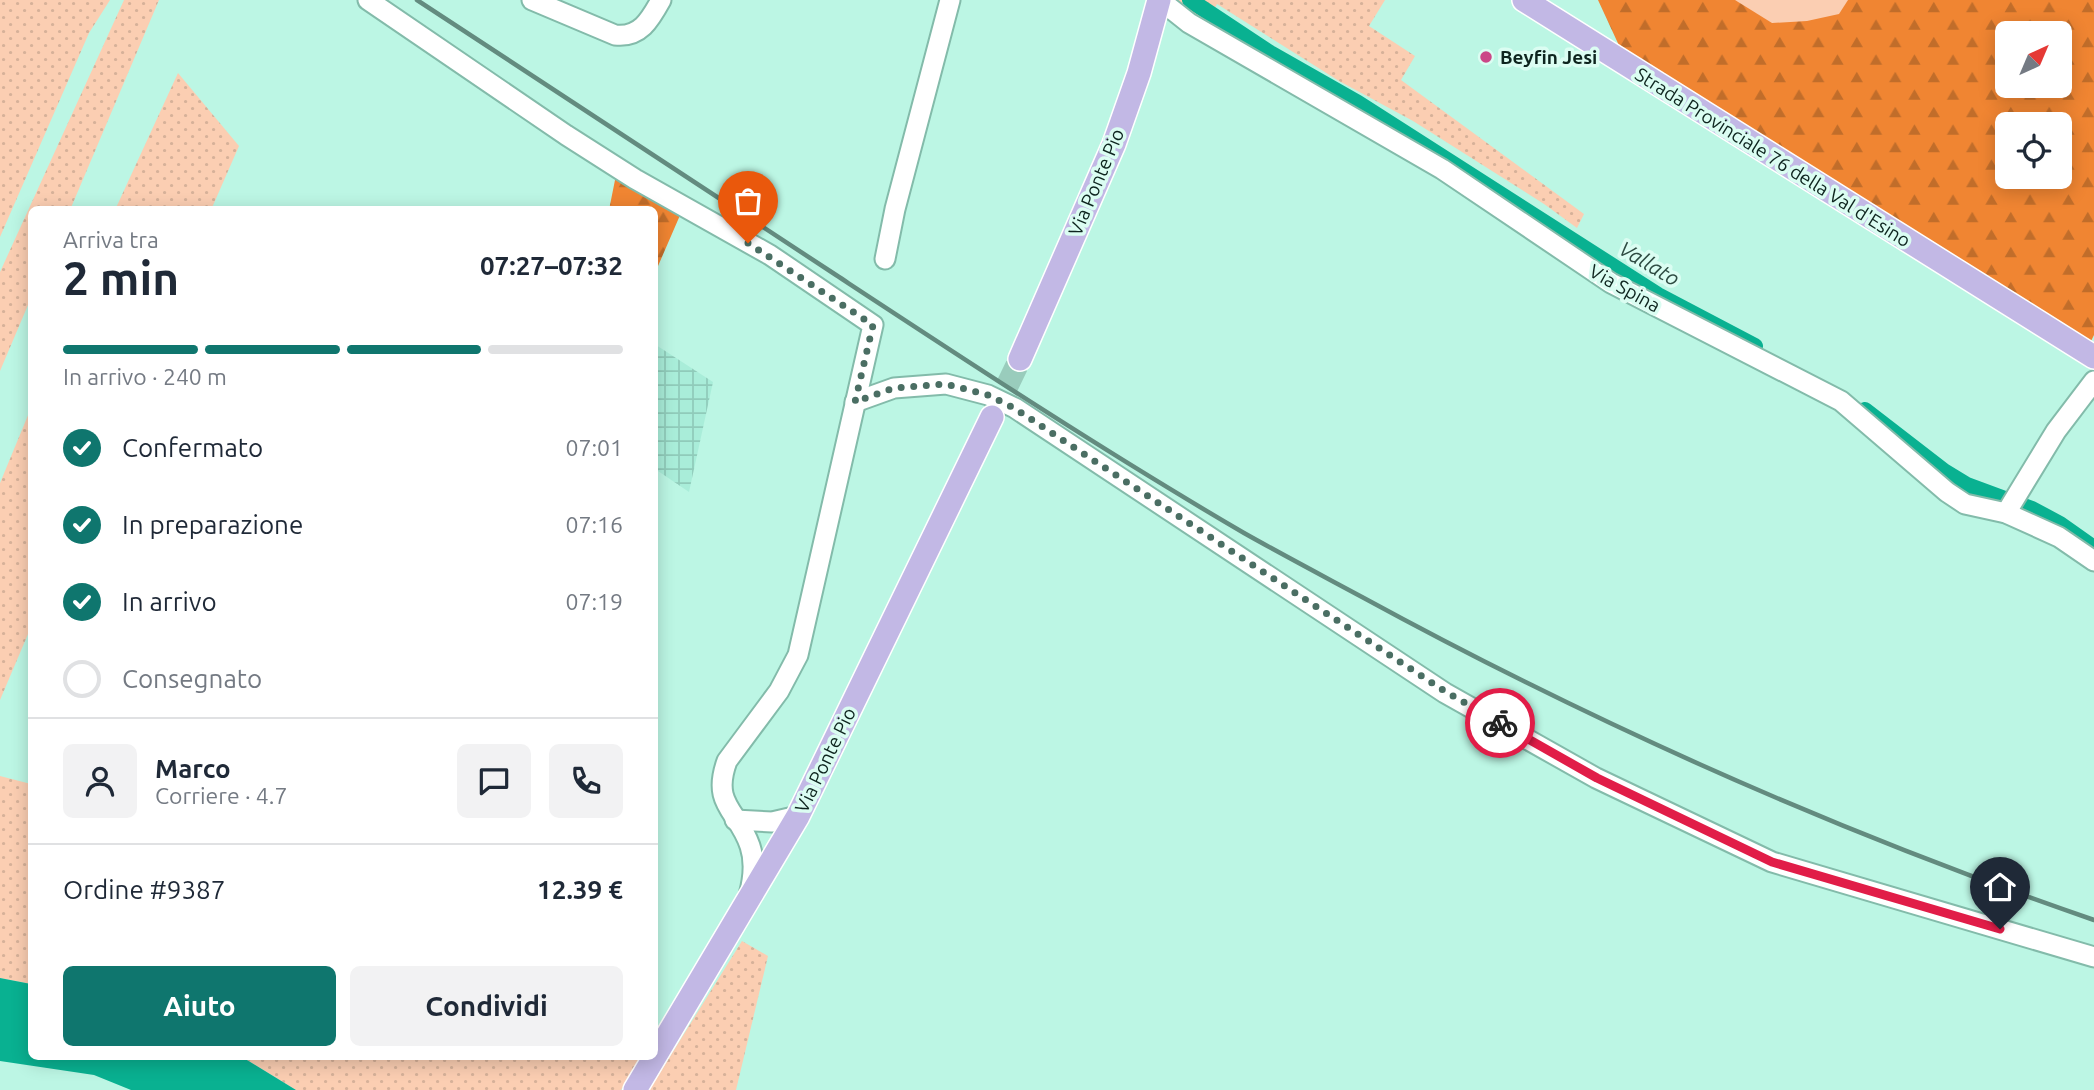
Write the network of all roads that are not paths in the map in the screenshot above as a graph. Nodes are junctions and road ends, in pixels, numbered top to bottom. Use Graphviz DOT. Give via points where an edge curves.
graph roads {
  1 [pos="368,0"];
  2 [pos="532,0"];
  3 [pos="661,0"];
  4 [pos="950,0"];
  5 [pos="1159,0"];
  6 [pos="1524,0"];
  7 [pos="885,259"];
  8 [pos="2094,357"];
  9 [pos="1020,359"];
  10 [pos="2094,382"];
  11 [pos="855,402"];
  12 [pos="992,417"];
  13 [pos="2011,505"];
  14 [pos="2094,561"];
  15 [pos="798,816"];
  16 [pos="735,818"];
  17 [pos="750,846"];
  18 [pos="779,850"];
  19 [pos="747,902"];
  20 [pos="2094,957"];
  21 [pos="658,1051"];
  22 [pos="653,1060"];
  23 [pos="635,1090"];
  1 -- 11 [label="street" via="566,135 770,256 873,325"];
  2 -- 3 [label="street" via="615,36 645,26"];
  4 -- 7 [label="street"];
  5 -- 9 [label="main road, Via Ponte Pio" via="1114,144"];
  5 -- 13 [label="street, Via Spina" via="1189,23 1442,169 1611,284 1841,401 1965,504"];
  6 -- 8 [label="main road, Strada Provinciale 76 della Val d'Esino"];
  10 -- 13 [label="street" via="2056,431"];
  11 -- 16 [label="street" via="798,654 787,679 722,774 721,789"];
  11 -- 20 [label="street" via="894,388 946,384 988,395 1446,692 1597,778 1772,862"];
  12 -- 15 [label="main road, Via Ponte Pio"];
  13 -- 14 [label="street, Via Spina"];
  15 -- 16 [label="street" via="772,822"];
  15 -- 18 [label="main road, Via Ponte Pio"];
  16 -- 17 [label="street"];
  16 -- 18 [label="street" via="761,828"];
  17 -- 18 [label="street" via="761,852"];
  17 -- 19 [label="street" via="753,867"];
  18 -- 19 [label="main road, Via Ponte Pio"];
  19 -- 21 [label="main road, Via Ponte Pio"];
  22 -- 23 [label="main road, Via Ponte Pio"];
}
